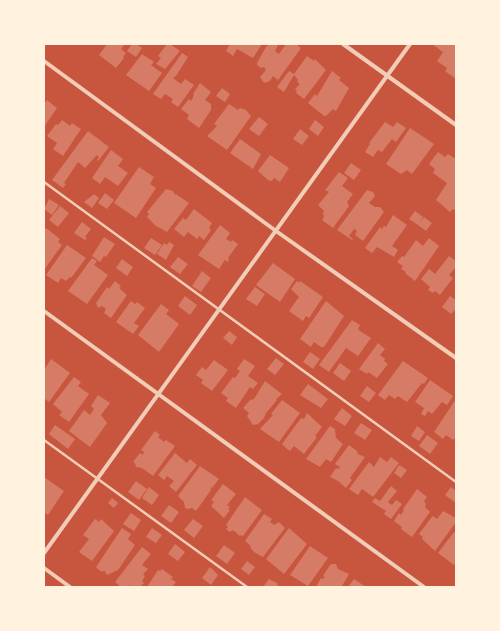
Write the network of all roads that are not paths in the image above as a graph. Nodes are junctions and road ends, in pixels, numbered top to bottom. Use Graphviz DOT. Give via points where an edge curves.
graph roads {
  1 [pos="343,44"];
  2 [pos="410,44"];
  3 [pos="44,61"];
  4 [pos="387,77"];
  5 [pos="456,126"];
  6 [pos="44,182"];
  7 [pos="276,231"];
  8 [pos="220,309"];
  9 [pos="44,311"];
  10 [pos="456,358"];
  11 [pos="159,394"];
  12 [pos="44,440"];
  13 [pos="98,479"];
  14 [pos="456,482"];
  15 [pos="44,553"];
  16 [pos="44,568"];
  17 [pos="70,587"];
  18 [pos="247,587"];
  19 [pos="424,587"];
  1 -- 4 [label="street"];
  2 -- 4 [label="street"];
  3 -- 7 [label="street"];
  4 -- 5 [label="street"];
  4 -- 7 [label="street"];
  6 -- 8 [label="lane"];
  7 -- 8 [label="street"];
  7 -- 10 [label="street"];
  8 -- 11 [label="street"];
  8 -- 14 [label="lane"];
  9 -- 11 [label="street"];
  11 -- 13 [label="street"];
  11 -- 19 [label="street"];
  12 -- 13 [label="lane"];
  13 -- 15 [label="street"];
  13 -- 18 [label="lane"];
  16 -- 17 [label="street"];
}
